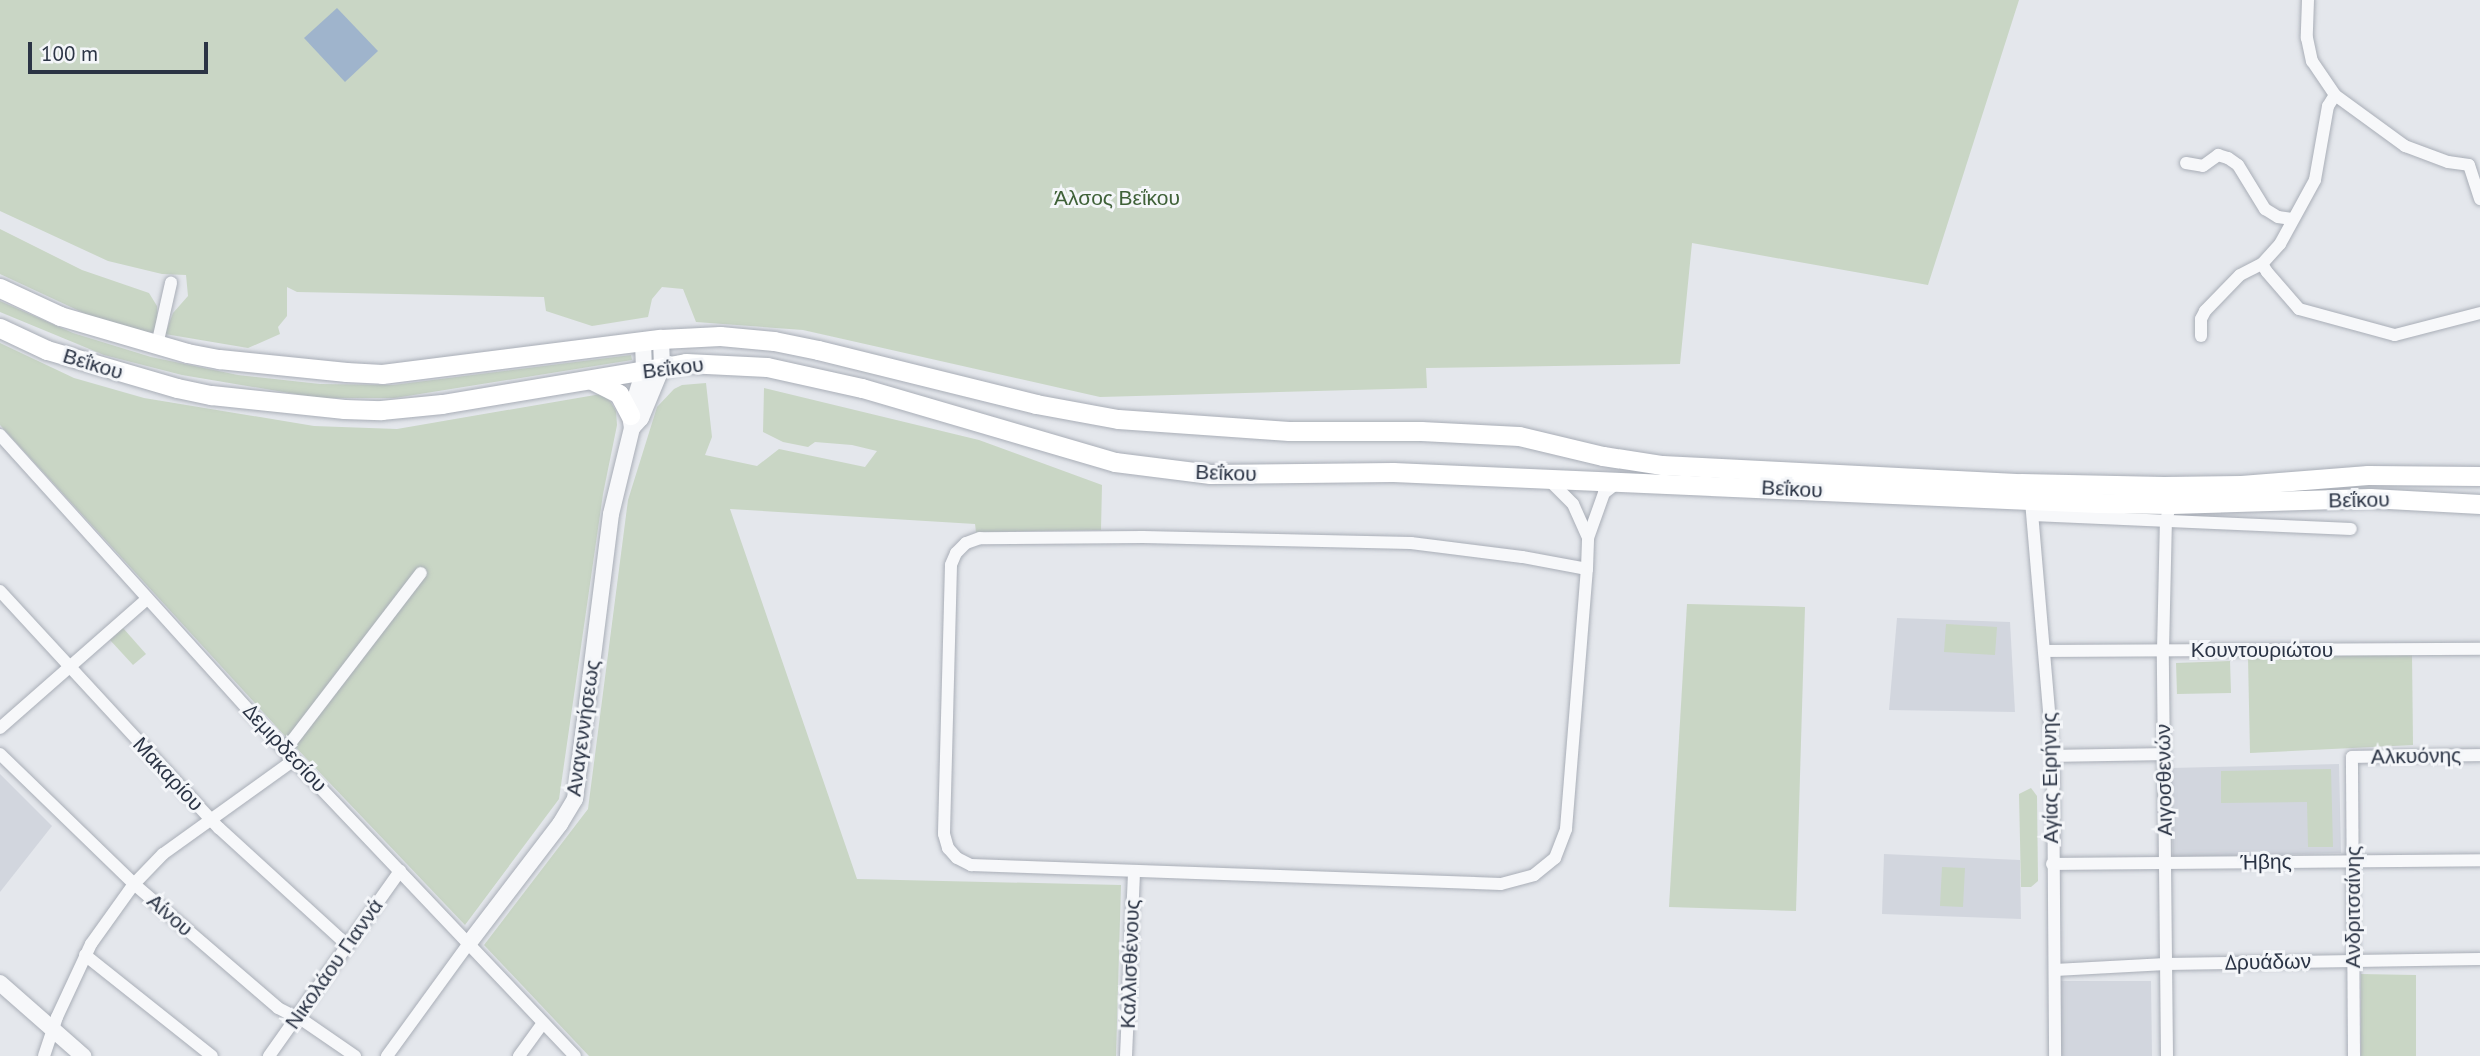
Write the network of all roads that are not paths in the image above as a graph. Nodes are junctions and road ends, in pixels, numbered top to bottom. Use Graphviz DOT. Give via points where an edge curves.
graph roads {
  1 [pos="2320,0"];
  2 [pos="2308,5"];
  3 [pos="2335,95"];
  4 [pos="2186,163"];
  5 [pos="2474,163"];
  6 [pos="2480,199"];
  7 [pos="2292,219"];
  8 [pos="2262,264"];
  9 [pos="171,283"];
  10 [pos="0,288"];
  11 [pos="2480,313"];
  12 [pos="0,328"];
  13 [pos="2201,336"];
  14 [pos="652,340"];
  15 [pos="158,345"];
  16 [pos="653,369"];
  17 [pos="591,379"];
  18 [pos="631,421"];
  19 [pos="0,435"];
  20 [pos="2480,476"];
  21 [pos="1547,478"];
  22 [pos="1617,483"];
  23 [pos="2480,504"];
  24 [pos="2032,508"];
  25 [pos="2168,512"];
  26 [pos="2351,529"];
  27 [pos="1588,538"];
  28 [pos="1587,569"];
  29 [pos="421,573"];
  30 [pos="0,591"];
  31 [pos="148,598"];
  32 [pos="2480,649"];
  33 [pos="2163,650"];
  34 [pos="2044,651"];
  35 [pos="69,668"];
  36 [pos="0,729"];
  37 [pos="0,754"];
  38 [pos="2164,754"];
  39 [pos="290,755"];
  40 [pos="2480,755"];
  41 [pos="2053,756"];
  42 [pos="2352,757"];
  43 [pos="210,819"];
  44 [pos="2480,860"];
  45 [pos="2353,862"];
  46 [pos="2165,863"];
  47 [pos="2052,864"];
  48 [pos="400,871"];
  49 [pos="1134,872"];
  50 [pos="134,884"];
  51 [pos="469,943"];
  52 [pos="347,945"];
  53 [pos="85,955"];
  54 [pos="2480,959"];
  55 [pos="2354,960"];
  56 [pos="2166,964"];
  57 [pos="2055,970"];
  58 [pos="0,983"];
  59 [pos="296,1017"];
  60 [pos="543,1023"];
  61 [pos="52,1031"];
  62 [pos="44,1056"];
  63 [pos="83,1056"];
  64 [pos="212,1056"];
  65 [pos="269,1056"];
  66 [pos="355,1056"];
  67 [pos="387,1056"];
  68 [pos="519,1056"];
  69 [pos="575,1056"];
  70 [pos="1126,1056"];
  71 [pos="2055,1056"];
  72 [pos="2166,1056"];
  73 [pos="2354,1056"];
  1 -- 2 [label="street"];
  2 -- 3 [label="street" via="2312,61"];
  3 -- 5 [label="street" via="2405,146 2448,162"];
  3 -- 7 [label="street" via="2328,106 2315,180"];
  4 -- 7 [label="street" via="2203,166 2218,155 2228,158 2238,164 2265,209"];
  5 -- 6 [label="street"];
  7 -- 8 [label="street" via="2280,244"];
  8 -- 11 [label="street" via="2299,309 2395,335"];
  8 -- 13 [label="street" via="2240,275 2205,311"];
  9 -- 15 [label="street"];
  10 -- 15 [label="main road, Βεΐκου" via="60,316"];
  12 -- 17 [label="main road, Βεΐκου" via="47,350 177,388 332,408 430,405"];
  14 -- 15 [label="main road, Βεΐκου" via="382,373 219,359"];
  14 -- 16 [label="street, Αναγεννήσεως"];
  14 -- 20 [label="main road, Βεΐκου" via="720,336 774,341 1036,404 1118,419 1289,431 1519,436 1661,464 2164,486 2368,475"];
  16 -- 17 [label="main road, Βεΐκου"];
  16 -- 18 [label="street, Αναγεννήσεως"];
  16 -- 21 [label="main road, Βεΐκου" via="705,363 767,368 862,388 1074,452 1179,472 1394,472"];
  17 -- 18 [label="main road" via="620,394"];
  18 -- 51 [label="street, Αναγεννήσεως" via="613,502 575,799"];
  19 -- 31 [label="street, Δεμιρδεσίου"];
  21 -- 22 [label="main road, Βεΐκου"];
  21 -- 27 [label="street" via="1573,504"];
  22 -- 24 [label="main road, Βεΐκου" via="1683,483"];
  22 -- 27 [label="street" via="1604,493"];
  23 -- 25 [label="main road, Βεΐκου" via="2370,498"];
  24 -- 25 [label="main road, Βεΐκου"];
  24 -- 34 [label="street, Αγίας Ειρήνης"];
  25 -- 26 [label="street"];
  25 -- 33 [label="street, Αιγοσθενών"];
  27 -- 28 [label="street"];
  28 -- 49 [label="street" via="1566,829 1561,850 1542,870 1501,884"];
  28 -- 49 [label="street" via="1411,543 1143,537 980,538 966,543 951,565 944,834 948,848 971,865"];
  29 -- 39 [label="street"];
  30 -- 35 [label="street, Μακαρίου"];
  31 -- 35 [label="street"];
  31 -- 39 [label="street, Δεμιρδεσίου"];
  32 -- 33 [label="street, Κουντουριώτου"];
  33 -- 34 [label="street, Κουντουριώτου"];
  33 -- 38 [label="street, Αιγοσθενών"];
  34 -- 41 [label="street, Αγίας Ειρήνης"];
  35 -- 36 [label="street"];
  35 -- 43 [label="street, Μακαρίου"];
  37 -- 50 [label="street, Αίνου"];
  38 -- 41 [label="street"];
  38 -- 46 [label="street, Αιγοσθενών"];
  39 -- 43 [label="street"];
  39 -- 48 [label="street, Δεμιρδεσίου"];
  40 -- 42 [label="street, Αλκυόνης"];
  41 -- 47 [label="street, Αγίας Ειρήνης"];
  42 -- 45 [label="street, Ανδριτσαίνης"];
  43 -- 50 [label="street" via="163,854"];
  43 -- 52 [label="street, Μακαρίου"];
  44 -- 45 [label="street, Ήβης"];
  45 -- 46 [label="street, Ήβης"];
  45 -- 55 [label="street, Ανδριτσαίνης"];
  46 -- 47 [label="street, Ήβης"];
  46 -- 56 [label="street, Αιγοσθενών"];
  47 -- 57 [label="street, Αγίας Ειρήνης"];
  48 -- 51 [label="street, Δεμιρδεσίου"];
  48 -- 52 [label="street, Νικολάου Γιαννά"];
  49 -- 70 [label="street, Καλλισθένους"];
  50 -- 53 [label="street"];
  50 -- 59 [label="street, Αίνου" via="278,1008"];
  51 -- 60 [label="street, Δεμιρδεσίου"];
  51 -- 67 [label="street, Αναγεννήσεως"];
  52 -- 59 [label="street, Νικολάου Γιαννά"];
  53 -- 61 [label="street"];
  53 -- 64 [label="street"];
  54 -- 55 [label="street, Δρυάδων"];
  55 -- 56 [label="street, Δρυάδων"];
  55 -- 73 [label="street, Ανδριτσαίνης"];
  56 -- 57 [label="street, Δρυάδων"];
  56 -- 72 [label="street, Αιγοσθενών"];
  57 -- 71 [label="street, Αγίας Ειρήνης"];
  58 -- 61 [label="street"];
  59 -- 65 [label="street, Νικολάου Γιαννά"];
  59 -- 66 [label="street, Αίνου"];
  60 -- 68 [label="street"];
  60 -- 69 [label="street, Δεμιρδεσίου"];
  61 -- 62 [label="street"];
  61 -- 63 [label="street"];
}
